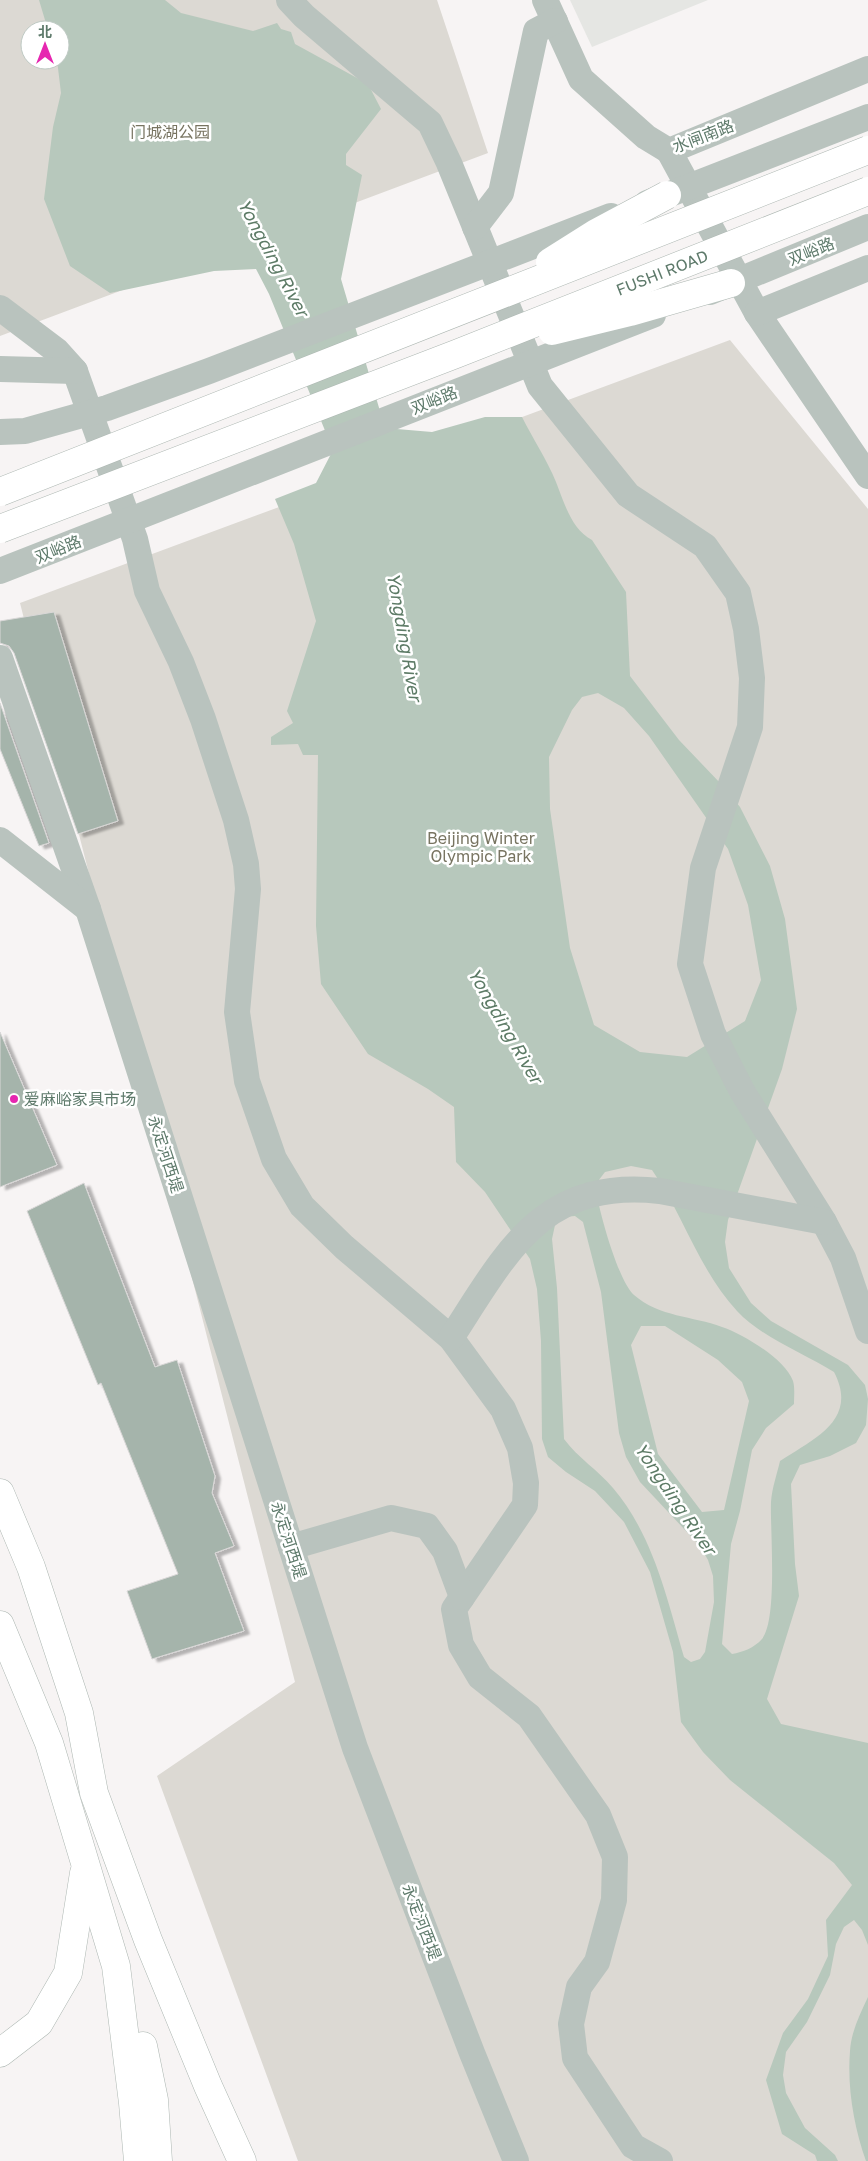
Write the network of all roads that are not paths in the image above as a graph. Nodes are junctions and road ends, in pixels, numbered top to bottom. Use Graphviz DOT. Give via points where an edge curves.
graph roads {
  1 [pos="290,0"];
  2 [pos="550,10"];
  3 [pos="868,69"];
  4 [pos="868,117"];
  5 [pos="868,150"];
  6 [pos="669,151"];
  7 [pos="868,191"];
  8 [pos="667,195"];
  9 [pos="475,226"];
  10 [pos="868,227"];
  11 [pos="868,268"];
  12 [pos="731,283"];
  13 [pos="491,298"];
  14 [pos="0,308"];
  15 [pos="756,313"];
  16 [pos="456,354"];
  17 [pos="0,369"];
  18 [pos="75,371"];
  19 [pos="0,432"];
  20 [pos="868,476"];
  21 [pos="0,492"];
  22 [pos="0,529"];
  23 [pos="0,571"];
  24 [pos="0,658"];
  25 [pos="0,840"];
  26 [pos="88,909"];
  27 [pos="824,1222"];
  28 [pos="868,1331"];
  29 [pos="451,1338"];
  30 [pos="0,1493"];
  31 [pos="291,1547"];
  32 [pos="462,1597"];
  33 [pos="0,1624"];
  34 [pos="94,1793"];
  35 [pos="85,1864"];
  36 [pos="0,2052"];
  37 [pos="138,2161"];
  38 [pos="158,2161"];
  39 [pos="242,2161"];
  40 [pos="516,2161"];
  41 [pos="660,2161"];
  1 -- 9 [label="street" via="304,16 430,123"];
  2 -- 6 [label="street, 水闸南路" via="581,79 646,137"];
  2 -- 9 [label="street" via="536,31 501,193"];
  3 -- 6 [label="street, 水闸南路"];
  4 -- 8 [label="street, bridge"];
  5 -- 13 [label="highway, bridge"];
  6 -- 15 [label="street"];
  7 -- 16 [label="highway, FUSHI ROAD, bridge"];
  8 -- 13 [label="highway, bridge" via="596,233"];
  8 -- 19 [label="street, bridge" via="107,408 25,431"];
  9 -- 27 [label="street" via="540,386 628,495 705,546 738,593 752,678 750,726 704,868 690,964 713,1034 742,1091"];
  10 -- 12 [label="street, 双峪路, bridge"];
  11 -- 15 [label="street"];
  12 -- 16 [label="highway, bridge" via="630,312"];
  12 -- 23 [label="street, 双峪路, bridge"];
  13 -- 21 [label="highway, bridge"];
  14 -- 18 [label="street" via="57,351"];
  15 -- 20 [label="street"];
  16 -- 22 [label="highway, bridge"];
  17 -- 18 [label="street"];
  18 -- 29 [label="street" via="135,539 147,591 200,710 236,820 248,889 237,1012 247,1081 274,1159 302,1206 344,1247"];
  24 -- 26 [label="street, 永定河西堤"];
  25 -- 26 [label="street"];
  26 -- 31 [label="street, 永定河西堤"];
  27 -- 28 [label="street" via="843,1258"];
  27 -- 29 [label="street" via="660,1191 635,1188 602,1192 564,1204 539,1220 514,1244"];
  29 -- 32 [label="street" via="503,1409 520,1448 526,1483 525,1505"];
  30 -- 34 [label="highway" via="30,1567 79,1713"];
  31 -- 32 [label="street" via="391,1518 427,1526 445,1550"];
  31 -- 40 [label="street, 永定河西堤" via="355,1748"];
  32 -- 41 [label="street" via="454,1609 461,1645 480,1677 530,1716 598,1815 615,1858 614,1900 597,1962 580,1987 571,2024 575,2058 633,2146"];
  33 -- 35 [label="highway" via="50,1743"];
  34 -- 38 [label="highway" via="154,2100"];
  34 -- 39 [label="highway" via="148,1940"];
  35 -- 36 [label="highway" via="68,1973 39,2022"];
  35 -- 37 [label="highway" via="116,1966"];
}
